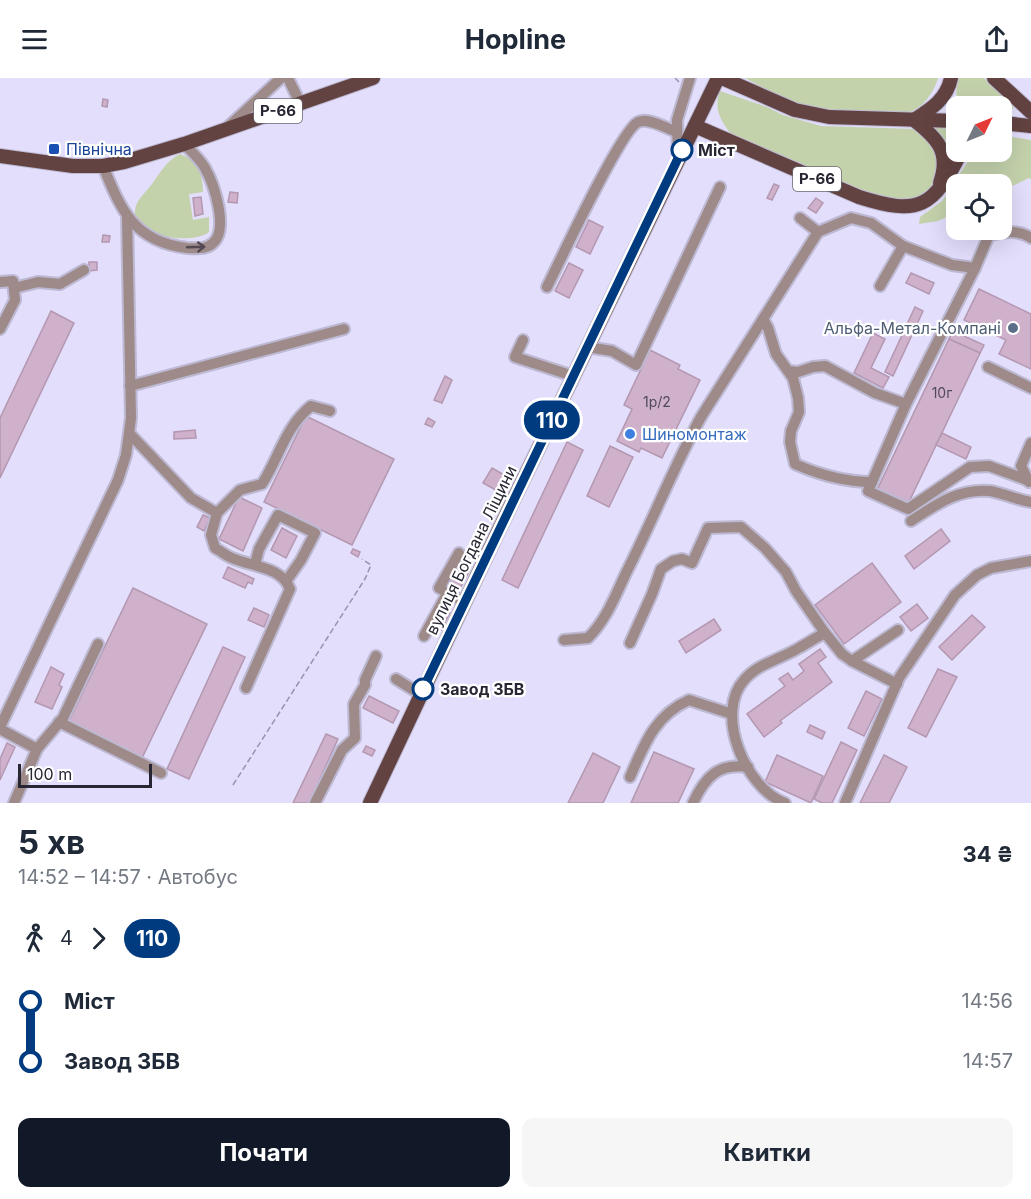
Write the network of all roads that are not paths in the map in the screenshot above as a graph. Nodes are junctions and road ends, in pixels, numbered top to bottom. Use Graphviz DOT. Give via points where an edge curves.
graph roads {
  1 [pos="282,78"];
  2 [pos="288,78"];
  3 [pos="373,78"];
  4 [pos="690,78"];
  5 [pos="720,78"];
  6 [pos="951,78"];
  7 [pos="994,78"];
  8 [pos="300,103"];
  9 [pos="1031,112"];
  10 [pos="914,120"];
  11 [pos="946,121"];
  12 [pos="1012,124"];
  13 [pos="695,126"];
  14 [pos="1031,126"];
  15 [pos="226,129"];
  16 [pos="677,132"];
  17 [pos="184,144"];
  18 [pos="680,155"];
  19 [pos="0,156"];
  20 [pos="956,162"];
  21 [pos="103,166"];
  22 [pos="720,187"];
  23 [pos="939,188"];
  24 [pos="127,216"];
  25 [pos="800,218"];
  26 [pos="818,232"];
  27 [pos="1031,238"];
  28 [pos="903,246"];
  29 [pos="975,268"];
  30 [pos="84,270"];
  31 [pos="0,282"];
  32 [pos="880,286"];
  33 [pos="547,287"];
  34 [pos="14,288"];
  35 [pos="763,319"];
  36 [pos="0,329"];
  37 [pos="344,329"];
  38 [pos="524,340"];
  39 [pos="587,347"];
  40 [pos="987,367"];
  41 [pos="789,371"];
  42 [pos="573,376"];
  43 [pos="130,386"];
  44 [pos="1031,388"];
  45 [pos="906,404"];
  46 [pos="330,411"];
  47 [pos="130,434"];
  48 [pos="1031,442"];
  49 [pos="872,482"];
  50 [pos="1029,482"];
  51 [pos="1031,502"];
  52 [pos="217,513"];
  53 [pos="911,521"];
  54 [pos="459,553"];
  55 [pos="1031,561"];
  56 [pos="255,564"];
  57 [pos="287,580"];
  58 [pos="447,594"];
  59 [pos="465,602"];
  60 [pos="898,630"];
  61 [pos="825,633"];
  62 [pos="424,636"];
  63 [pos="564,640"];
  64 [pos="630,643"];
  65 [pos="98,644"];
  66 [pos="376,656"];
  67 [pos="852,661"];
  68 [pos="396,679"];
  69 [pos="897,684"];
  70 [pos="246,688"];
  71 [pos="420,694"];
  72 [pos="732,714"];
  73 [pos="59,722"];
  74 [pos="0,728"];
  75 [pos="37,749"];
  76 [pos="748,767"];
  77 [pos="161,772"];
  78 [pos="630,777"];
  79 [pos="15,803"];
  80 [pos="315,803"];
  81 [pos="370,803"];
  82 [pos="693,803"];
  83 [pos="785,803"];
  84 [pos="845,803"];
  1 -- 15 [label="street"];
  2 -- 8 [label="street"];
  3 -- 8 [label="main road, Р-66"];
  4 -- 16 [label="street"];
  5 -- 10 [label="main road" via="795,110 829,117"];
  5 -- 13 [label="main road, вулиця Богдана Ліщини"];
  6 -- 10 [label="main road" via="944,97"];
  7 -- 9 [label="main road"];
  8 -- 15 [label="main road, Р-66"];
  10 -- 11 [label="main road"];
  10 -- 23 [label="main road" via="940,146 944,164"];
  12 -- 14 [label="main road"];
  13 -- 18 [label="main road, вулиця Богдана Ліщини"];
  13 -- 23 [label="main road, Р-66" via="888,206 913,207"];
  15 -- 17 [label="main road, Р-66"];
  16 -- 18 [label="street"];
  16 -- 33 [label="street" via="648,122 638,122 629,130"];
  17 -- 21 [label="main road, Р-66"];
  24 -- 17 [label="street, one-way" via="157,242 203,248 216,240 220,220 210,180 198,157"];
  18 -- 39 [label="main road, вулиця Богдана Ліщини"];
  19 -- 21 [label="main road, Р-66"];
  20 -- 23 [label="main road"];
  21 -- 24 [label="street"];
  22 -- 39 [label="street" via="636,365 612,351"];
  24 -- 43 [label="street"];
  25 -- 26 [label="street"];
  26 -- 28 [label="street" via="850,218 871,224"];
  26 -- 35 [label="street"];
  27 -- 29 [label="street" via="1010,231 988,236"];
  28 -- 29 [label="street" via="952,265"];
  28 -- 32 [label="street"];
  29 -- 45 [label="street"];
  30 -- 34 [label="street" via="60,284 39,282"];
  31 -- 34 [label="street" via="13,280"];
  34 -- 36 [label="street" via="15,300"];
  35 -- 41 [label="street" via="776,354"];
  35 -- 63 [label="street" via="685,445 606,615 588,638"];
  37 -- 43 [label="street"];
  38 -- 42 [label="street" via="515,357"];
  39 -- 42 [label="main road, вулиця Богдана Ліщини"];
  40 -- 44 [label="street"];
  41 -- 45 [label="street" via="825,366 875,393"];
  41 -- 49 [label="street" via="799,412 790,442 795,464 822,476"];
  42 -- 59 [label="main road, вулиця Богдана Ліщини"];
  43 -- 47 [label="street"];
  45 -- 49 [label="street"];
  46 -- 52 [label="street" via="310,406 303,412 284,438 262,484 240,490"];
  47 -- 52 [label="street" via="191,498"];
  47 -- 74 [label="street" via="118,480"];
  48 -- 50 [label="street" via="1020,466"];
  49 -- 50 [label="street" via="868,491 908,509 970,467 989,466"];
  51 -- 53 [label="street" via="992,491 962,493 950,496"];
  52 -- 56 [label="street" via="211,535 215,548"];
  54 -- 58 [label="street" via="439,588"];
  55 -- 69 [label="street" via="991,568 963,586"];
  56 -- 57 [label="street"];
  56 -- 57 [label="street" via="278,515 315,532"];
  57 -- 70 [label="street" via="290,589"];
  58 -- 59 [label="street"];
  58 -- 62 [label="street"];
  59 -- 71 [label="main road, вулиця Богдана Ліщини"];
  60 -- 67 [label="street"];
  61 -- 64 [label="street" via="775,558 741,527 725,526 708,528 692,563 682,559 661,569"];
  61 -- 67 [label="street"];
  61 -- 72 [label="street" via="743,680"];
  65 -- 73 [label="street"];
  66 -- 80 [label="street" via="354,704 355,738 342,750"];
  67 -- 69 [label="street"];
  68 -- 71 [label="street"];
  69 -- 84 [label="street"];
  71 -- 81 [label="main road, вулиця Богдана Ліщини"];
  72 -- 76 [label="street" via="736,746"];
  72 -- 78 [label="street" via="689,700 669,711 653,729"];
  73 -- 75 [label="street"];
  73 -- 77 [label="street"];
  74 -- 75 [label="street"];
  75 -- 79 [label="street"];
  76 -- 82 [label="street" via="728,767 716,772 705,780"];
  76 -- 83 [label="street" via="764,789"];
}
